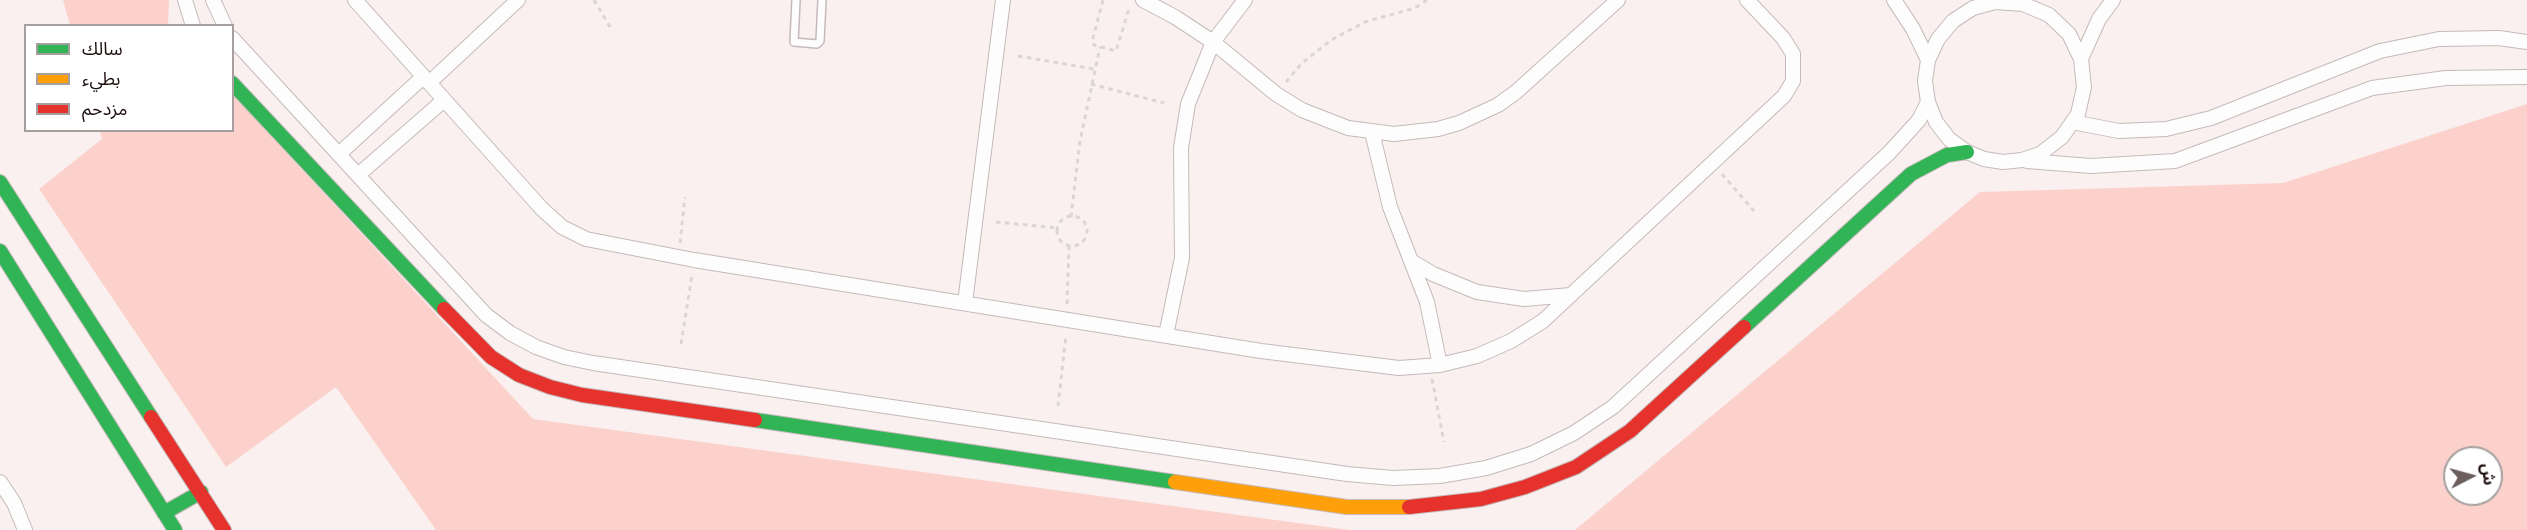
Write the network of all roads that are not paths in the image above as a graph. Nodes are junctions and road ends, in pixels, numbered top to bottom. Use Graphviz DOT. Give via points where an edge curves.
graph roads {
  1 [pos="185,0"];
  2 [pos="213,0"];
  3 [pos="355,0"];
  4 [pos="518,0"];
  5 [pos="796,0"];
  6 [pos="822,0"];
  7 [pos="1003,0"];
  8 [pos="1143,0"];
  9 [pos="1245,0"];
  10 [pos="1618,0"];
  11 [pos="1748,0"];
  12 [pos="1894,0"];
  13 [pos="2113,0"];
  14 [pos="1991,1"];
  15 [pos="2027,2"];
  16 [pos="192,24"];
  17 [pos="224,24"];
  18 [pos="234,40"];
  19 [pos="1213,42"];
  20 [pos="2527,42"];
  21 [pos="2081,59"];
  22 [pos="1928,60"];
  23 [pos="2527,77"];
  24 [pos="426,80"];
  25 [pos="234,85"];
  26 [pos="444,100"];
  27 [pos="1928,102"];
  28 [pos="2072,122"];
  29 [pos="1372,132"];
  30 [pos="1967,152"];
  31 [pos="339,154"];
  32 [pos="2022,160"];
  33 [pos="358,176"];
  34 [pos="0,182"];
  35 [pos="0,251"];
  36 [pos="1413,262"];
  37 [pos="1571,295"];
  38 [pos="965,303"];
  39 [pos="1166,335"];
  40 [pos="1435,365"];
  41 [pos="0,482"];
  42 [pos="201,492"];
  43 [pos="164,513"];
  44 [pos="25,530"];
  45 [pos="175,530"];
  46 [pos="224,530"];
  1 -- 16 [label="street"];
  2 -- 17 [label="street"];
  3 -- 24 [label="street"];
  4 -- 24 [label="street"];
  5 -- 6 [label="lane" via="795,42 817,44"];
  7 -- 38 [label="street"];
  8 -- 19 [label="street"];
  9 -- 19 [label="street"];
  10 -- 29 [label="street" via="1498,105 1438,129"];
  11 -- 37 [label="street" via="1789,45 1795,63 1793,81 1784,96"];
  12 -- 22 [label="street"];
  13 -- 21 [label="street" via="2099,19"];
  14 -- 15 [label="street"];
  14 -- 22 [label="street" via="1953,21"];
  15 -- 21 [label="street" via="2069,34"];
  18 -- 31 [label="street"];
  19 -- 29 [label="street" via="1276,94 1324,120"];
  19 -- 39 [label="street" via="1188,104 1183,128 1182,258"];
  20 -- 28 [label="street" via="2499,38 2439,39 2380,51 2211,118 2166,129 2119,131"];
  21 -- 28 [label="street" via="2084,87 2078,114"];
  22 -- 27 [label="street"];
  23 -- 32 [label="street" via="2446,78 2372,88 2175,161 2091,166"];
  24 -- 26 [label="street"];
  24 -- 31 [label="street"];
  25 -- 30 [label="street" via="491,357 519,375 550,387 582,395 1347,507 1427,507 1481,499 1576,467 1630,431 1911,174 1947,155"];
  26 -- 33 [label="street"];
  26 -- 38 [label="street" via="542,209 562,227 598,243"];
  27 -- 30 [label="street" via="1943,130"];
  27 -- 33 [label="street" via="1919,120 1889,153 1613,407 1574,433 1531,454 1486,468 1440,476 1393,478 1347,474 564,357 518,338 486,315"];
  28 -- 32 [label="street" via="2062,137 2040,154"];
  29 -- 36 [label="street" via="1390,207"];
  30 -- 32 [label="street" via="2003,162"];
  31 -- 33 [label="street"];
  34 -- 42 [label="street"];
  35 -- 43 [label="street"];
  36 -- 37 [label="street" via="1477,292 1524,299"];
  36 -- 40 [label="street" via="1432,323"];
  37 -- 40 [label="street" via="1543,321 1511,341 1477,356"];
  38 -- 39 [label="street"];
  39 -- 40 [label="street" via="1360,365 1399,369"];
  41 -- 44 [label="street"];
  42 -- 43 [label="street"];
  42 -- 46 [label="street"];
  43 -- 45 [label="street"];
}
